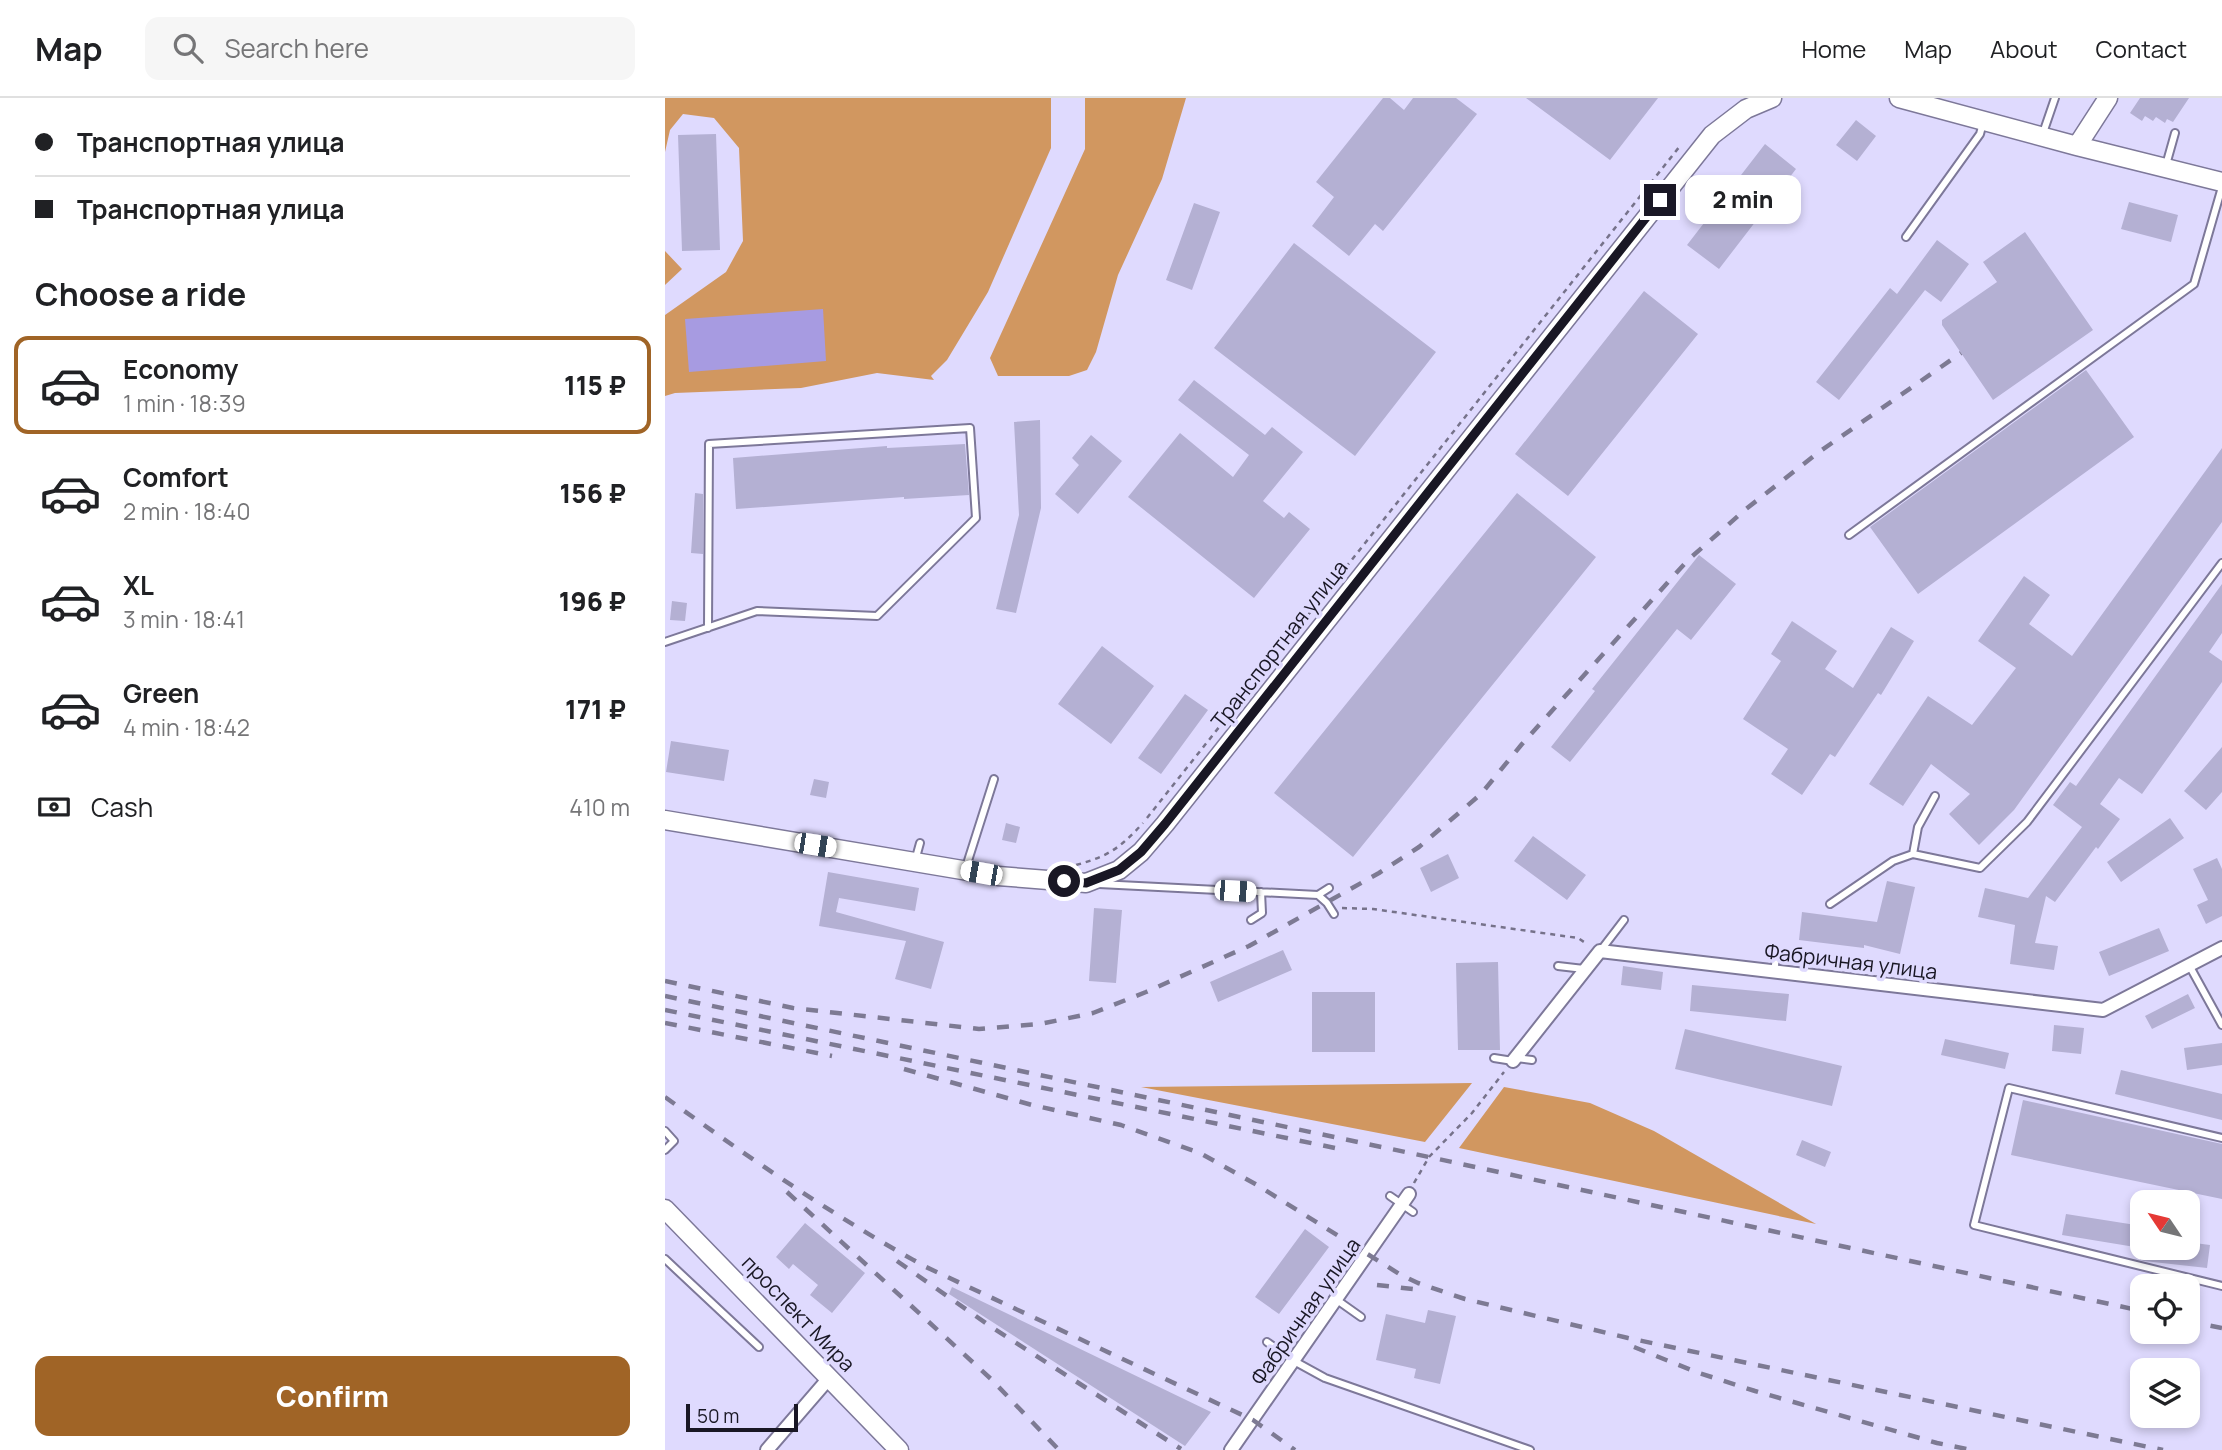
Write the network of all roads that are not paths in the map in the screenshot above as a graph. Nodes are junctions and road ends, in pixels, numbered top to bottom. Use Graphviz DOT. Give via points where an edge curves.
graph roads {
  1 [pos="1772,98"];
  2 [pos="1899,98"];
  3 [pos="2055,98"];
  4 [pos="2108,98"];
  5 [pos="1937,103"];
  6 [pos="1984,121"];
  7 [pos="2175,133"];
  8 [pos="2041,136"];
  9 [pos="2077,146"];
  10 [pos="2165,168"];
  11 [pos="2222,184"];
  12 [pos="1906,237"];
  13 [pos="1849,535"];
  14 [pos="2222,563"];
  15 [pos="708,628"];
  16 [pos="665,642"];
  17 [pos="994,779"];
  18 [pos="1935,796"];
  19 [pos="665,820"];
  20 [pos="920,843"];
  21 [pos="1913,854"];
  22 [pos="913,865"];
  23 [pos="965,870"];
  24 [pos="1086,883"];
  25 [pos="1329,888"];
  26 [pos="1261,892"];
  27 [pos="1318,895"];
  28 [pos="1830,904"];
  29 [pos="1333,913"];
  30 [pos="1251,920"];
  31 [pos="1624,920"];
  32 [pos="2222,948"];
  33 [pos="1600,951"];
  34 [pos="1776,958"];
  35 [pos="2189,965"];
  36 [pos="1558,966"];
  37 [pos="1585,969"];
  38 [pos="1774,972"];
  39 [pos="2221,1021"];
  40 [pos="1494,1058"];
  41 [pos="1514,1059"];
  42 [pos="1532,1060"];
  43 [pos="665,1131"];
  44 [pos="2222,1138"];
  45 [pos="665,1150"];
  46 [pos="1390,1196"];
  47 [pos="1408,1203"];
  48 [pos="665,1209"];
  49 [pos="665,1259"];
  50 [pos="2222,1286"];
  51 [pos="1336,1300"];
  52 [pos="1361,1317"];
  53 [pos="1267,1342"];
  54 [pos="759,1347"];
  55 [pos="1294,1361"];
  56 [pos="830,1377"];
  57 [pos="767,1450"];
  58 [pos="899,1450"];
  59 [pos="1231,1450"];
  60 [pos="1530,1450"];
  1 -- 24 [label="street, Транспортная улица" via="1746,109 1712,135 1141,852 1119,870"];
  2 -- 5 [label="street"];
  3 -- 8 [label="lane"];
  4 -- 9 [label="street"];
  5 -- 6 [label="street"];
  6 -- 8 [label="street"];
  6 -- 12 [label="lane" via="1980,134"];
  7 -- 10 [label="lane"];
  8 -- 9 [label="street"];
  9 -- 10 [label="street"];
  10 -- 11 [label="street"];
  11 -- 13 [label="lane" via="2194,284"];
  14 -- 21 [label="lane" via="2027,822 1980,868"];
  15 -- 15 [label="lane" via="709,444 970,428 975,518 877,616 757,611"];
  15 -- 16 [label="lane"];
  17 -- 23 [label="lane"];
  18 -- 21 [label="lane" via="1918,827"];
  19 -- 22 [label="street, Транспортная улица"];
  20 -- 22 [label="lane"];
  21 -- 28 [label="lane" via="1893,861"];
  22 -- 23 [label="street, Транспортная улица"];
  23 -- 24 [label="street, Транспортная улица"];
  24 -- 26 [label="lane"];
  25 -- 27 [label="lane"];
  26 -- 27 [label="lane"];
  26 -- 30 [label="lane" via="1262,913"];
  27 -- 29 [label="lane"];
  31 -- 33 [label="lane"];
  32 -- 35 [label="street, Фабричная улица"];
  33 -- 37 [label="street"];
  33 -- 38 [label="street, Фабричная улица"];
  34 -- 38 [label="lane"];
  35 -- 38 [label="street, Фабричная улица" via="2103,1010"];
  35 -- 39 [label="lane"];
  36 -- 37 [label="lane"];
  37 -- 41 [label="street"];
  40 -- 41 [label="lane"];
  41 -- 42 [label="lane"];
  43 -- 45 [label="lane" via="674,1141"];
  44 -- 50 [label="lane" via="2009,1088 1974,1225"];
  46 -- 47 [label="lane"];
  47 -- 51 [label="street, Фабричная улица"];
  48 -- 56 [label="street, проспект Мира" via="738,1273"];
  49 -- 54 [label="lane"];
  51 -- 52 [label="lane"];
  51 -- 55 [label="street, Фабричная улица"];
  53 -- 55 [label="lane"];
  55 -- 59 [label="street, Фабричная улица"];
  55 -- 60 [label="lane" via="1325,1378"];
  56 -- 57 [label="street"];
  56 -- 58 [label="street, проспект Мира"];
}
